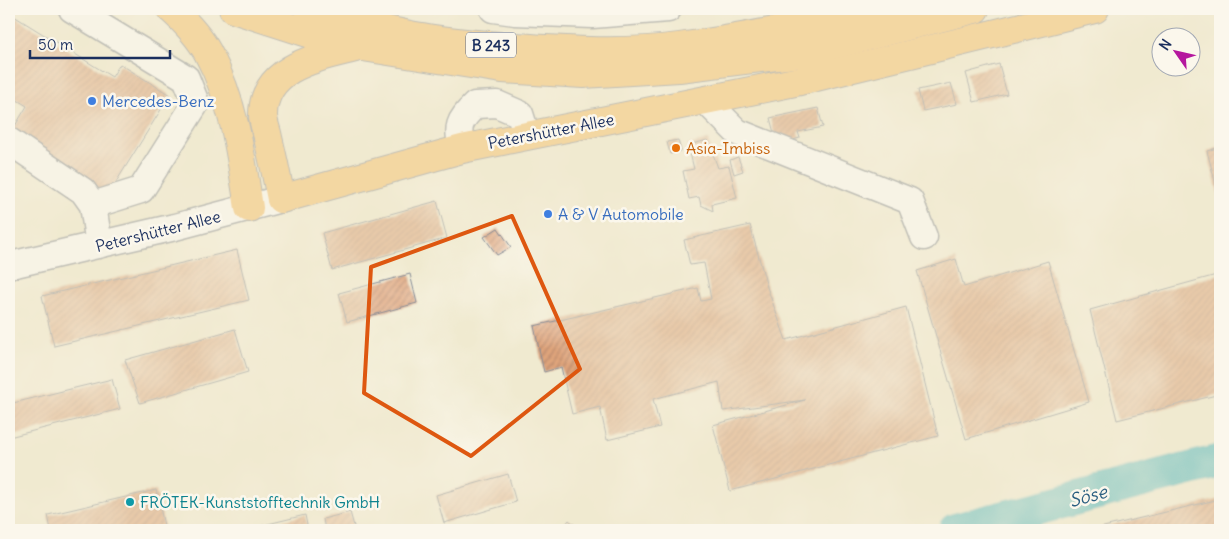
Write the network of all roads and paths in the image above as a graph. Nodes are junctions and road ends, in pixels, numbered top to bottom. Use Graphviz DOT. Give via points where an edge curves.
graph roads {
  1 [pos="72,9"];
  2 [pos="171,9"];
  3 [pos="232,9"];
  4 [pos="308,9"];
  5 [pos="492,9"];
  6 [pos="668,9"];
  7 [pos="881,9"];
  8 [pos="975,9"];
  9 [pos="1095,9"];
  10 [pos="362,46"];
  11 [pos="679,58"];
  12 [pos="705,100"];
  13 [pos="527,136"];
  14 [pos="9,141"];
  15 [pos="462,149"];
  16 [pos="281,199"];
  17 [pos="93,204"];
  18 [pos="249,208"];
  19 [pos="924,237"];
  20 [pos="99,245"];
  21 [pos="9,264"];
  1 -- 17 [label="street" via="186,78 196,103 141,190"];
  2 -- 18 [label="main road" via="207,51 227,96 239,139"];
  3 -- 10 [label="main road, B 243" via="314,35"];
  4 -- 11 [label="main road, B 243" via="422,37"];
  5 -- 6 [label="street" via="592,15"];
  7 -- 11 [label="main road, B 243" via="778,30"];
  8 -- 11 [label="main road, B 243" via="801,53"];
  9 -- 12 [label="main road, Petershütter Allee" via="809,79"];
  10 -- 11 [label="main road, B 243" via="502,68 583,74"];
  10 -- 16 [label="main road" via="300,64 280,76 270,90 263,116"];
  12 -- 13 [label="main road, Petershütter Allee"];
  12 -- 19 [label="street" via="737,132 910,201"];
  13 -- 15 [label="main road, Petershütter Allee"];
  13 -- 15 [label="street" via="520,114 497,104 475,105 462,118 458,133"];
  14 -- 17 [label="street" via="83,190"];
  15 -- 16 [label="main road, Petershütter Allee"];
  16 -- 18 [label="street, Petershütter Allee"];
  17 -- 20 [label="street"];
  18 -- 20 [label="street, Petershütter Allee"];
  20 -- 21 [label="street, Petershütter Allee"];
}
